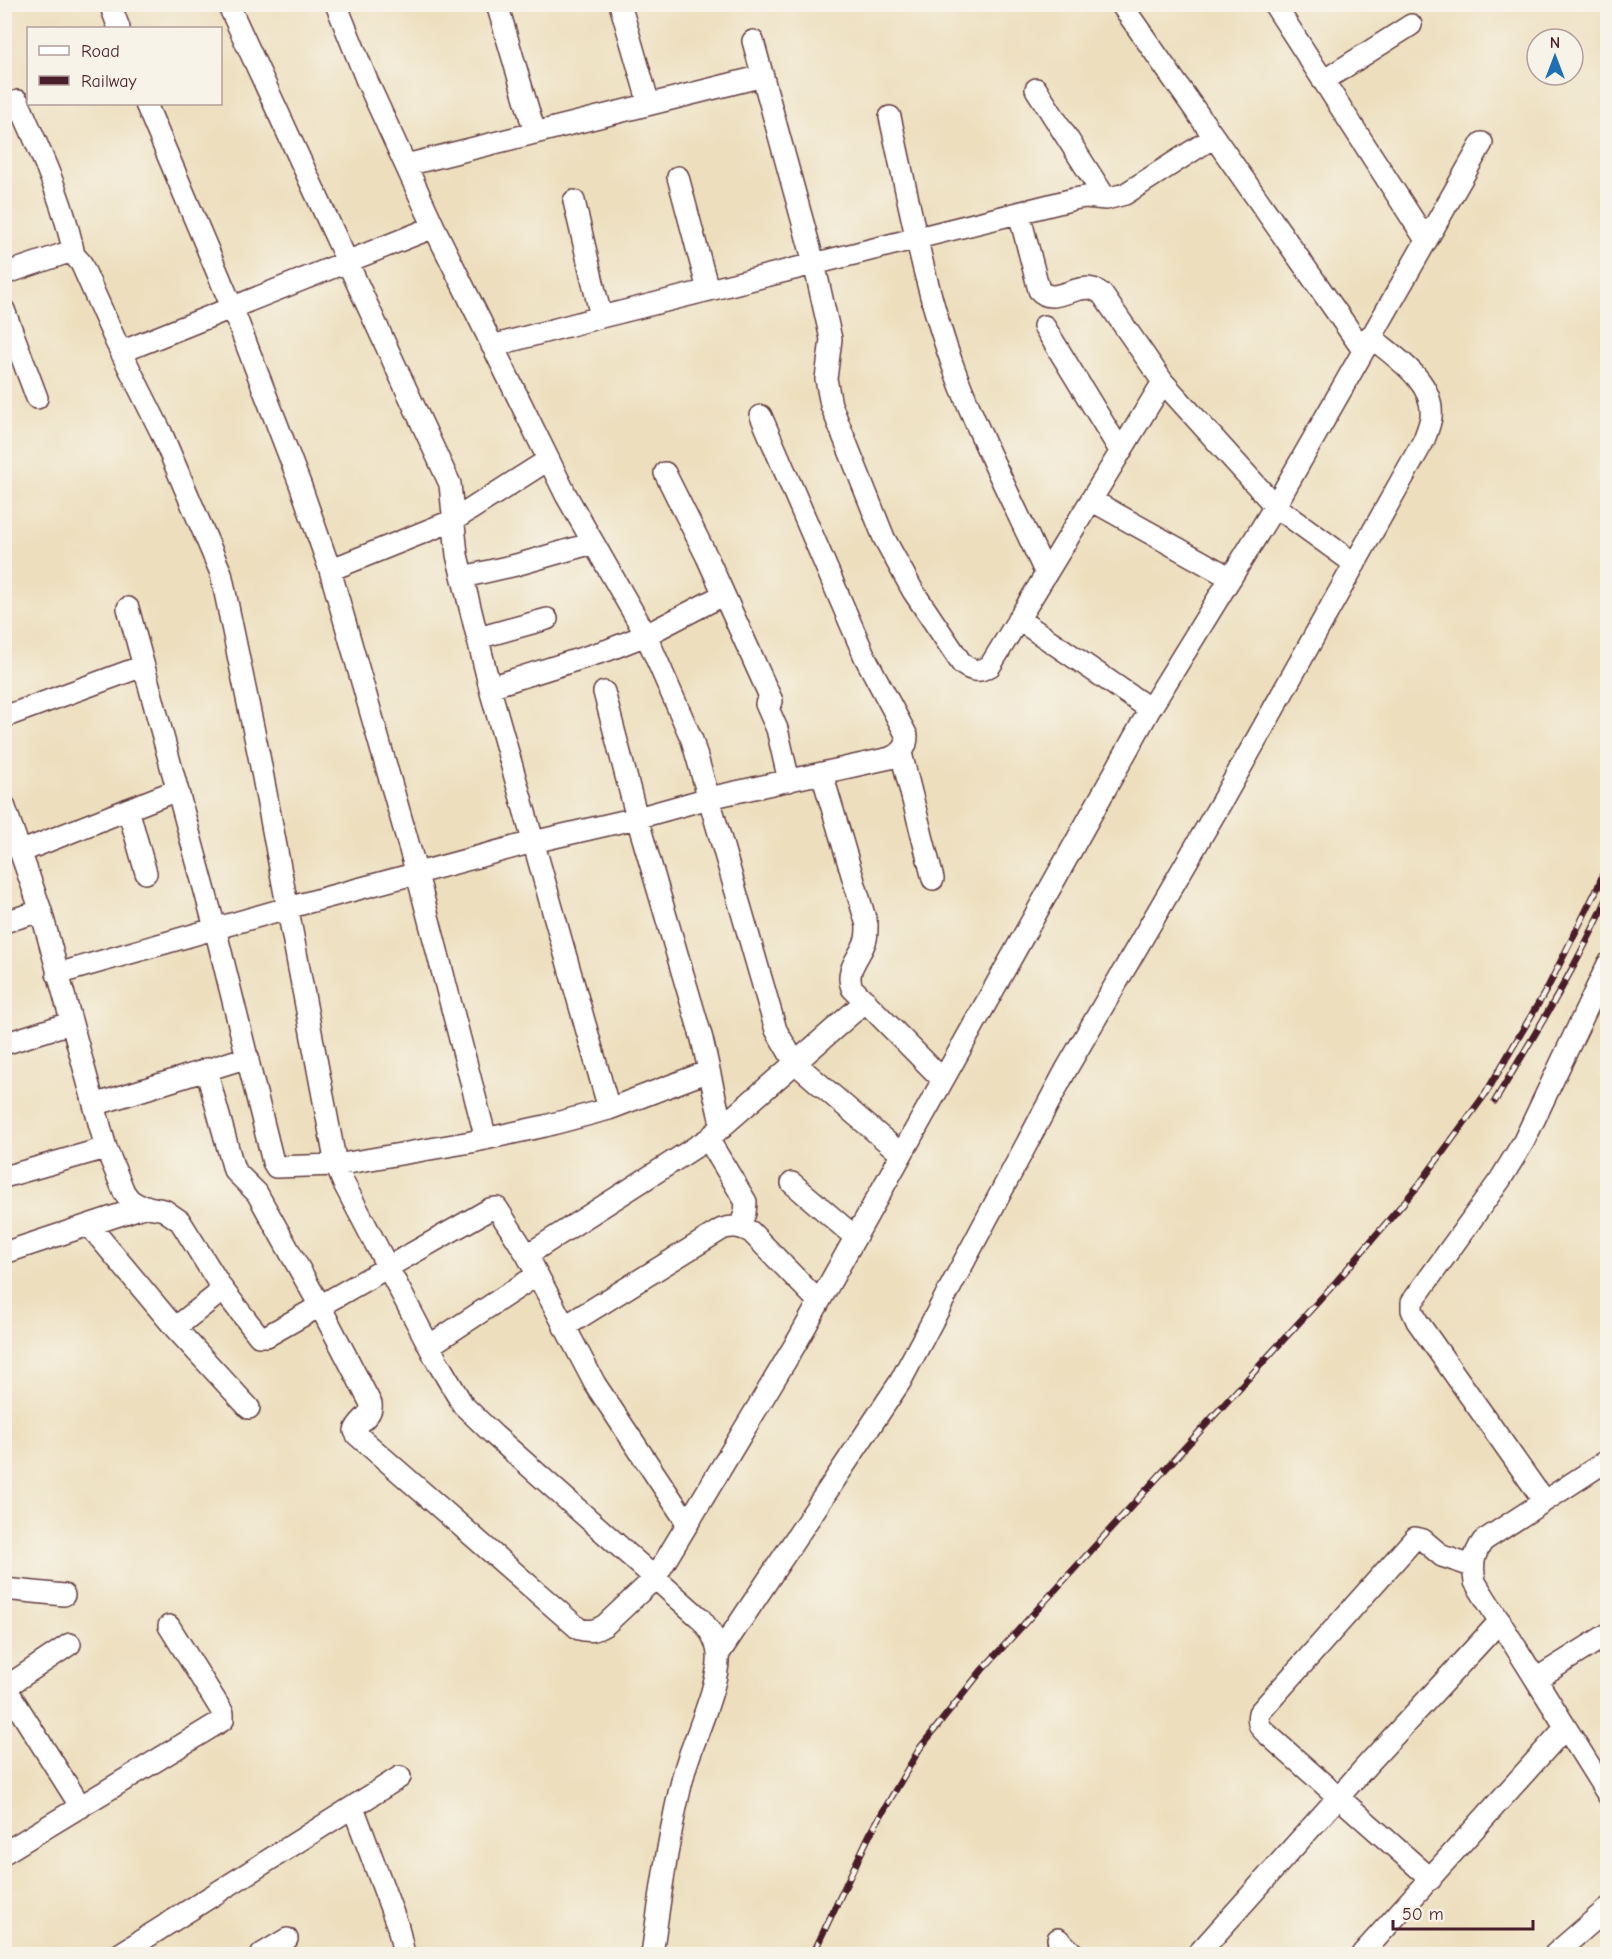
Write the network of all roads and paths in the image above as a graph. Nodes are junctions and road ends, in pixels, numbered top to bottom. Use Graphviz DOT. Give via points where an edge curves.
graph roads {
  1 [pos="110,4"];
  2 [pos="228,4"];
  3 [pos="336,4"];
  4 [pos="497,4"];
  5 [pos="620,4"];
  6 [pos="1121,4"];
  7 [pos="1274,4"];
  8 [pos="1411,24"];
  9 [pos="119,27"];
  10 [pos="753,41"];
  11 [pos="763,76"];
  12 [pos="1323,81"];
  13 [pos="1036,89"];
  14 [pos="18,101"];
  15 [pos="649,104"];
  16 [pos="146,105"];
  17 [pos="890,117"];
  18 [pos="535,133"];
  19 [pos="1214,137"];
  20 [pos="1482,143"];
  21 [pos="406,165"];
  22 [pos="678,177"];
  23 [pos="1106,199"];
  24 [pos="574,201"];
  25 [pos="1019,213"];
  26 [pos="434,227"];
  27 [pos="917,237"];
  28 [pos="1426,240"];
  29 [pos="74,255"];
  30 [pos="348,262"];
  31 [pos="814,263"];
  32 [pos="4,274"];
  33 [pos="708,290"];
  34 [pos="232,307"];
  35 [pos="4,310"];
  36 [pos="601,317"];
  37 [pos="1044,326"];
  38 [pos="1366,343"];
  39 [pos="492,346"];
  40 [pos="121,352"];
  41 [pos="1163,382"];
  42 [pos="37,398"];
  43 [pos="761,416"];
  44 [pos="1120,452"];
  45 [pos="548,460"];
  46 [pos="665,473"];
  47 [pos="1091,500"];
  48 [pos="1275,506"];
  49 [pos="454,520"];
  50 [pos="593,543"];
  51 [pos="1355,564"];
  52 [pos="330,570"];
  53 [pos="1046,574"];
  54 [pos="463,577"];
  55 [pos="1231,578"];
  56 [pos="723,595"];
  57 [pos="128,608"];
  58 [pos="547,619"];
  59 [pos="1018,620"];
  60 [pos="646,634"];
  61 [pos="478,638"];
  62 [pos="143,666"];
  63 [pos="490,687"];
  64 [pos="604,692"];
  65 [pos="1150,709"];
  66 [pos="4,717"];
  67 [pos="901,753"];
  68 [pos="822,774"];
  69 [pos="789,781"];
  70 [pos="177,790"];
  71 [pos="709,798"];
  72 [pos="4,805"];
  73 [pos="128,809"];
  74 [pos="637,818"];
  75 [pos="533,842"];
  76 [pos="20,852"];
  77 [pos="146,873"];
  78 [pos="417,874"];
  79 [pos="933,879"];
  80 [pos="287,908"];
  81 [pos="40,911"];
  82 [pos="4,922"];
  83 [pos="215,928"];
  84 [pos="1608,964"];
  85 [pos="57,974"];
  86 [pos="866,1001"];
  87 [pos="70,1023"];
  88 [pos="4,1044"];
  89 [pos="248,1057"];
  90 [pos="795,1064"];
  91 [pos="206,1069"];
  92 [pos="709,1071"];
  93 [pos="942,1079"];
  94 [pos="94,1105"];
  95 [pos="609,1109"];
  96 [pos="715,1134"];
  97 [pos="486,1139"];
  98 [pos="106,1148"];
  99 [pos="901,1154"];
  100 [pos="336,1165"];
  101 [pos="4,1177"];
  102 [pos="792,1183"];
  103 [pos="146,1206"];
  104 [pos="89,1226"];
  105 [pos="740,1227"];
  106 [pos="855,1237"];
  107 [pos="4,1253"];
  108 [pos="527,1255"];
  109 [pos="387,1267"];
  110 [pos="537,1275"];
  111 [pos="223,1290"];
  112 [pos="819,1302"];
  113 [pos="320,1306"];
  114 [pos="564,1327"];
  115 [pos="175,1328"];
  116 [pos="429,1346"];
  117 [pos="249,1408"];
  118 [pos="1608,1460"];
  119 [pos="1544,1501"];
  120 [pos="688,1524"];
  121 [pos="1472,1566"];
  122 [pos="655,1578"];
  123 [pos="4,1589"];
  124 [pos="64,1595"];
  125 [pos="1500,1621"];
  126 [pos="169,1626"];
  127 [pos="1608,1634"];
  128 [pos="70,1644"];
  129 [pos="718,1655"];
  130 [pos="1536,1679"];
  131 [pos="5,1686"];
  132 [pos="1564,1728"];
  133 [pos="400,1777"];
  134 [pos="1608,1795"];
  135 [pos="1338,1798"];
  136 [pos="81,1807"];
  137 [pos="352,1807"];
  138 [pos="4,1853"];
  139 [pos="1431,1879"];
  140 [pos="1608,1908"];
  141 [pos="287,1939"];
  142 [pos="1058,1939"];
  143 [pos="121,1954"];
  144 [pos="262,1954"];
  145 [pos="404,1954"];
  146 [pos="652,1954"];
  147 [pos="1074,1954"];
  148 [pos="1198,1954"];
  149 [pos="1362,1954"];
  150 [pos="1555,1954"];
  1 -- 9 [label="street"];
  2 -- 30 [label="street"];
  3 -- 21 [label="street"];
  4 -- 18 [label="street"];
  5 -- 15 [label="street"];
  6 -- 19 [label="street"];
  7 -- 12 [label="street"];
  8 -- 12 [label="street"];
  10 -- 11 [label="street"];
  11 -- 15 [label="street"];
  11 -- 31 [label="street"];
  12 -- 28 [label="street"];
  13 -- 23 [label="street"];
  14 -- 29 [label="street" via="60,199"];
  15 -- 18 [label="street"];
  16 -- 34 [label="street"];
  17 -- 27 [label="street"];
  18 -- 21 [label="street"];
  19 -- 23 [label="street" via="1125,194"];
  19 -- 38 [label="street"];
  20 -- 28 [label="street"];
  21 -- 26 [label="street"];
  22 -- 33 [label="street"];
  23 -- 25 [label="street" via="1085,197"];
  24 -- 36 [label="street"];
  25 -- 27 [label="street"];
  25 -- 41 [label="street" via="1043,295 1083,289 1102,294"];
  26 -- 30 [label="street"];
  26 -- 39 [label="street"];
  27 -- 31 [label="street"];
  27 -- 53 [label="street" via="954,369"];
  28 -- 38 [label="street"];
  29 -- 32 [label="street" via="58,255"];
  29 -- 40 [label="street"];
  30 -- 34 [label="street"];
  30 -- 49 [label="street" via="450,484"];
  31 -- 33 [label="street"];
  31 -- 59 [label="street" via="831,339 826,379 831,405 884,538 913,591 970,670 981,671 990,666"];
  33 -- 36 [label="street"];
  34 -- 40 [label="street"];
  34 -- 52 [label="street"];
  35 -- 42 [label="street"];
  36 -- 39 [label="street"];
  37 -- 44 [label="street"];
  38 -- 48 [label="street"];
  38 -- 51 [label="street" via="1422,382 1430,399 1431,418 1424,440"];
  39 -- 45 [label="street"];
  40 -- 80 [label="street" via="161,432 221,573"];
  41 -- 44 [label="street"];
  41 -- 48 [label="street"];
  43 -- 67 [label="street" via="865,657 907,736"];
  44 -- 47 [label="street"];
  45 -- 49 [label="street"];
  45 -- 50 [label="street"];
  46 -- 56 [label="street"];
  47 -- 53 [label="street"];
  47 -- 55 [label="street"];
  48 -- 51 [label="street"];
  48 -- 55 [label="street"];
  49 -- 52 [label="street"];
  49 -- 54 [label="street"];
  50 -- 54 [label="street"];
  50 -- 60 [label="street"];
  51 -- 129 [label="street" via="1067,1068 900,1382"];
  52 -- 78 [label="street"];
  53 -- 59 [label="street"];
  54 -- 61 [label="street"];
  55 -- 65 [label="street"];
  56 -- 60 [label="street"];
  56 -- 69 [label="street" via="769,703"];
  57 -- 62 [label="street"];
  58 -- 61 [label="street"];
  59 -- 65 [label="street"];
  60 -- 63 [label="street" via="580,660"];
  60 -- 71 [label="street" via="692,740"];
  61 -- 63 [label="street"];
  62 -- 66 [label="street"];
  62 -- 70 [label="street"];
  63 -- 75 [label="street"];
  64 -- 74 [label="street"];
  65 -- 93 [label="street"];
  67 -- 68 [label="street"];
  67 -- 79 [label="street"];
  68 -- 69 [label="street"];
  68 -- 86 [label="street" via="867,925 866,939 849,973 852,988"];
  69 -- 71 [label="street"];
  70 -- 73 [label="street"];
  70 -- 83 [label="street"];
  71 -- 74 [label="street"];
  71 -- 90 [label="street" via="776,1030"];
  72 -- 76 [label="street"];
  73 -- 76 [label="street"];
  73 -- 77 [label="street"];
  74 -- 75 [label="street"];
  74 -- 92 [label="street"];
  75 -- 78 [label="street"];
  75 -- 95 [label="street"];
  76 -- 81 [label="street"];
  78 -- 80 [label="street"];
  78 -- 97 [label="street"];
  80 -- 83 [label="street"];
  80 -- 100 [label="street"];
  81 -- 82 [label="street"];
  81 -- 85 [label="street"];
  83 -- 85 [label="street"];
  83 -- 89 [label="street"];
  84 -- 119 [label="street" via="1524,1141 1412,1302 1417,1321"];
  85 -- 87 [label="street"];
  86 -- 90 [label="street"];
  86 -- 93 [label="street"];
  87 -- 88 [label="street"];
  87 -- 94 [label="street"];
  89 -- 91 [label="street"];
  89 -- 100 [label="street" via="276,1167"];
  90 -- 96 [label="street"];
  90 -- 99 [label="street"];
  91 -- 94 [label="street"];
  91 -- 113 [label="street" via="234,1170 257,1193"];
  92 -- 95 [label="street"];
  92 -- 96 [label="street"];
  93 -- 99 [label="street"];
  94 -- 98 [label="street"];
  95 -- 97 [label="street"];
  96 -- 105 [label="street" via="746,1202"];
  96 -- 108 [label="street"];
  97 -- 100 [label="street"];
  98 -- 101 [label="street"];
  98 -- 103 [label="street" via="124,1192 130,1200"];
  99 -- 106 [label="street"];
  100 -- 109 [label="street"];
  102 -- 106 [label="street"];
  103 -- 104 [label="street"];
  103 -- 111 [label="street" via="164,1210 180,1221"];
  104 -- 107 [label="street"];
  104 -- 115 [label="street"];
  105 -- 112 [label="street" via="751,1232"];
  105 -- 114 [label="street" via="722,1228"];
  106 -- 112 [label="street"];
  108 -- 109 [label="street" via="494,1208"];
  108 -- 110 [label="street"];
  109 -- 113 [label="street"];
  109 -- 116 [label="street"];
  110 -- 114 [label="street"];
  110 -- 116 [label="street"];
  111 -- 113 [label="street" via="261,1337"];
  111 -- 115 [label="street"];
  112 -- 120 [label="street"];
  113 -- 122 [label="street" via="371,1404 370,1412 356,1426 357,1435 579,1629 597,1630 605,1625"];
  114 -- 120 [label="street" via="595,1383"];
  115 -- 117 [label="street"];
  116 -- 122 [label="street" via="463,1405"];
  118 -- 119 [label="street"];
  119 -- 121 [label="street" via="1483,1541 1475,1551"];
  120 -- 122 [label="street"];
  121 -- 125 [label="street" via="1475,1582"];
  121 -- 135 [label="street" via="1442,1556 1423,1540 1414,1538 1258,1713 1261,1728"];
  122 -- 129 [label="street" via="700,1618 712,1633"];
  123 -- 124 [label="street"];
  125 -- 130 [label="street"];
  125 -- 135 [label="street"];
  126 -- 136 [label="street" via="223,1713 223,1720"];
  127 -- 130 [label="street"];
  128 -- 131 [label="street"];
  129 -- 146 [label="street" via="716,1674 685,1769"];
  130 -- 132 [label="street"];
  131 -- 136 [label="street"];
  132 -- 134 [label="street"];
  132 -- 139 [label="street"];
  133 -- 137 [label="street"];
  135 -- 139 [label="street"];
  135 -- 148 [label="street"];
  136 -- 138 [label="street"];
  137 -- 143 [label="street"];
  137 -- 145 [label="street" via="398,1927"];
  139 -- 149 [label="street"];
  140 -- 150 [label="street"];
  141 -- 144 [label="street"];
  142 -- 147 [label="street"];
}
